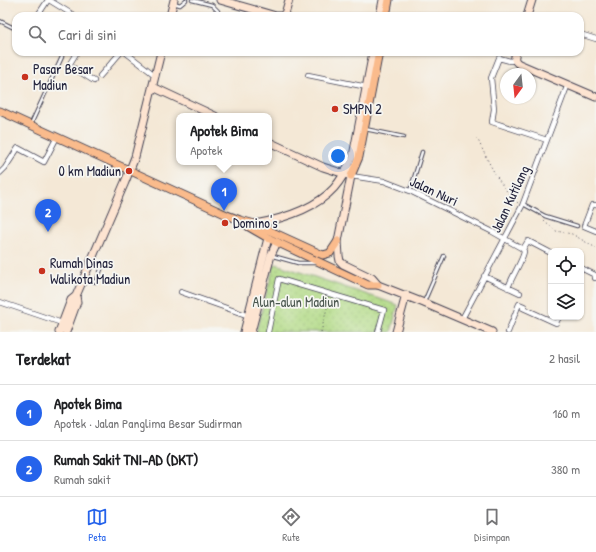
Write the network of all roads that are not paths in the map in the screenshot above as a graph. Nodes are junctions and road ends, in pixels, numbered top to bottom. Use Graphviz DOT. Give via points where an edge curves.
graph roads {
  1 [pos="49,0"];
  2 [pos="186,0"];
  3 [pos="192,0"];
  4 [pos="220,0"];
  5 [pos="289,0"];
  6 [pos="383,0"];
  7 [pos="389,0"];
  8 [pos="532,0"];
  9 [pos="174,2"];
  10 [pos="40,12"];
  11 [pos="68,12"];
  12 [pos="171,12"];
  13 [pos="218,12"];
  14 [pos="261,12"];
  15 [pos="286,12"];
  16 [pos="381,12"];
  17 [pos="387,12"];
  18 [pos="528,12"];
  19 [pos="0,21"];
  20 [pos="12,27"];
  21 [pos="584,35"];
  22 [pos="596,39"];
  23 [pos="62,56"];
  24 [pos="75,56"];
  25 [pos="118,56"];
  26 [pos="130,56"];
  27 [pos="160,56"];
  28 [pos="374,56"];
  29 [pos="374,56"];
  30 [pos="515,56"];
  31 [pos="515,60"];
  32 [pos="308,75"];
  33 [pos="100,76"];
  34 [pos="156,76"];
  35 [pos="94,81"];
  36 [pos="568,84"];
  37 [pos="367,86"];
  38 [pos="153,87"];
  39 [pos="596,97"];
  40 [pos="0,111"];
  41 [pos="209,113"];
  42 [pos="31,125"];
  43 [pos="362,128"];
  44 [pos="57,137"];
  45 [pos="404,137"];
  46 [pos="547,140"];
  47 [pos="272,143"];
  48 [pos="422,152"];
  49 [pos="129,170"];
  50 [pos="0,173"];
  51 [pos="348,175"];
  52 [pos="410,190"];
  53 [pos="522,204"];
  54 [pos="596,205"];
  55 [pos="240,220"];
  56 [pos="255,224"];
  57 [pos="577,226"];
  58 [pos="596,231"];
  59 [pos="268,238"];
  60 [pos="504,239"];
  61 [pos="338,241"];
  62 [pos="277,242"];
  63 [pos="523,249"];
  64 [pos="548,251"];
  65 [pos="271,255"];
  66 [pos="444,256"];
  67 [pos="91,263"];
  68 [pos="319,263"];
  69 [pos="584,270"];
  70 [pos="484,276"];
  71 [pos="596,278"];
  72 [pos="84,279"];
  73 [pos="378,285"];
  74 [pos="508,288"];
  75 [pos="181,292"];
  76 [pos="520,293"];
  77 [pos="76,296"];
  78 [pos="406,296"];
  79 [pos="0,302"];
  80 [pos="424,303"];
  81 [pos="248,316"];
  82 [pos="462,319"];
  83 [pos="548,319"];
  84 [pos="62,323"];
  85 [pos="58,332"];
  86 [pos="66,332"];
  87 [pos="244,332"];
  88 [pos="251,332"];
  89 [pos="268,332"];
  90 [pos="378,332"];
  91 [pos="396,332"];
  92 [pos="492,332"];
  93 [pos="508,332"];
  1 -- 10 [label="street"];
  1 -- 11 [label="street"];
  2 -- 9 [label="lane" via="180,5"];
  3 -- 13 [label="lane" via="212,5"];
  4 -- 14 [label="main road"];
  5 -- 15 [label="main road"];
  6 -- 16 [label="main road"];
  7 -- 17 [label="main road"];
  8 -- 18 [label="main road"];
  9 -- 12 [label="main road"];
  19 -- 20 [label="lane"];
  21 -- 22 [label="street"];
  23 -- 42 [label="lane"];
  24 -- 35 [label="street" via="69,66"];
  25 -- 33 [label="street"];
  26 -- 34 [label="street"];
  27 -- 34 [label="main road"];
  28 -- 37 [label="main road"];
  29 -- 43 [label="main road"];
  30 -- 31 [label="main road"];
  31 -- 36 [label="main road"];
  31 -- 46 [label="street" via="499,58 491,78 494,109 492,122"];
  32 -- 37 [label="street"];
  34 -- 38 [label="main road"];
  36 -- 39 [label="main road"];
  36 -- 46 [label="street, Jalan Kutilang"];
  37 -- 43 [label="main road"];
  38 -- 41 [label="main road"];
  38 -- 49 [label="main road" via="135,157"];
  40 -- 42 [label="main road"];
  42 -- 44 [label="main road"];
  43 -- 45 [label="lane"];
  43 -- 51 [label="main road"];
  43 -- 51 [label="main road" via="359,157"];
  44 -- 49 [label="main road"];
  44 -- 50 [label="street" via="44,162 18,148"];
  46 -- 53 [label="street, Jalan Kutilang"];
  47 -- 51 [label="main road" via="323,167"];
  48 -- 52 [label="lane"];
  49 -- 55 [label="main road"];
  49 -- 67 [label="main road"];
  51 -- 52 [label="street, Jalan Nuri" via="384,181"];
  51 -- 56 [label="main road" via="326,195 304,209 286,217"];
  51 -- 61 [label="main road"];
  52 -- 60 [label="street, Jalan Nuri"];
  53 -- 57 [label="lane" via="546,216"];
  53 -- 60 [label="street, Jalan Kutilang"];
  54 -- 58 [label="street" via="592,205 584,226"];
  55 -- 56 [label="main road"];
  55 -- 59 [label="main road"];
  56 -- 61 [label="main road" via="323,255 330,253"];
  59 -- 62 [label="main road"];
  59 -- 81 [label="main road"];
  60 -- 63 [label="street, Jalan Nuri"];
  60 -- 70 [label="street, Jalan Kutilang"];
  61 -- 73 [label="main road" via="340,261 372,278"];
  62 -- 65 [label="main road"];
  62 -- 68 [label="main road"];
  63 -- 64 [label="street" via="528,241"];
  63 -- 74 [label="street" via="524,255"];
  65 -- 68 [label="lane" via="298,263"];
  65 -- 88 [label="main road"];
  66 -- 80 [label="lane"];
  67 -- 72 [label="main road"];
  67 -- 72 [label="lane" via="102,267 96,282"];
  68 -- 73 [label="main road" via="368,285"];
  69 -- 71 [label="street"];
  70 -- 74 [label="street"];
  70 -- 82 [label="street, Jalan Kutilang"];
  72 -- 77 [label="main road"];
  73 -- 78 [label="main road"];
  74 -- 76 [label="street"];
  75 -- 81 [label="street"];
  77 -- 84 [label="main road" via="71,300"];
  77 -- 86 [label="main road" via="77,302"];
  78 -- 80 [label="main road"];
  78 -- 91 [label="main road"];
  79 -- 84 [label="street"];
  80 -- 82 [label="main road"];
  81 -- 87 [label="main road"];
  82 -- 92 [label="main road"];
  83 -- 93 [label="street" via="523,308 520,304"];
  84 -- 85 [label="main road"];
  89 -- 90 [label="street" via="279,279 384,310"];
}
